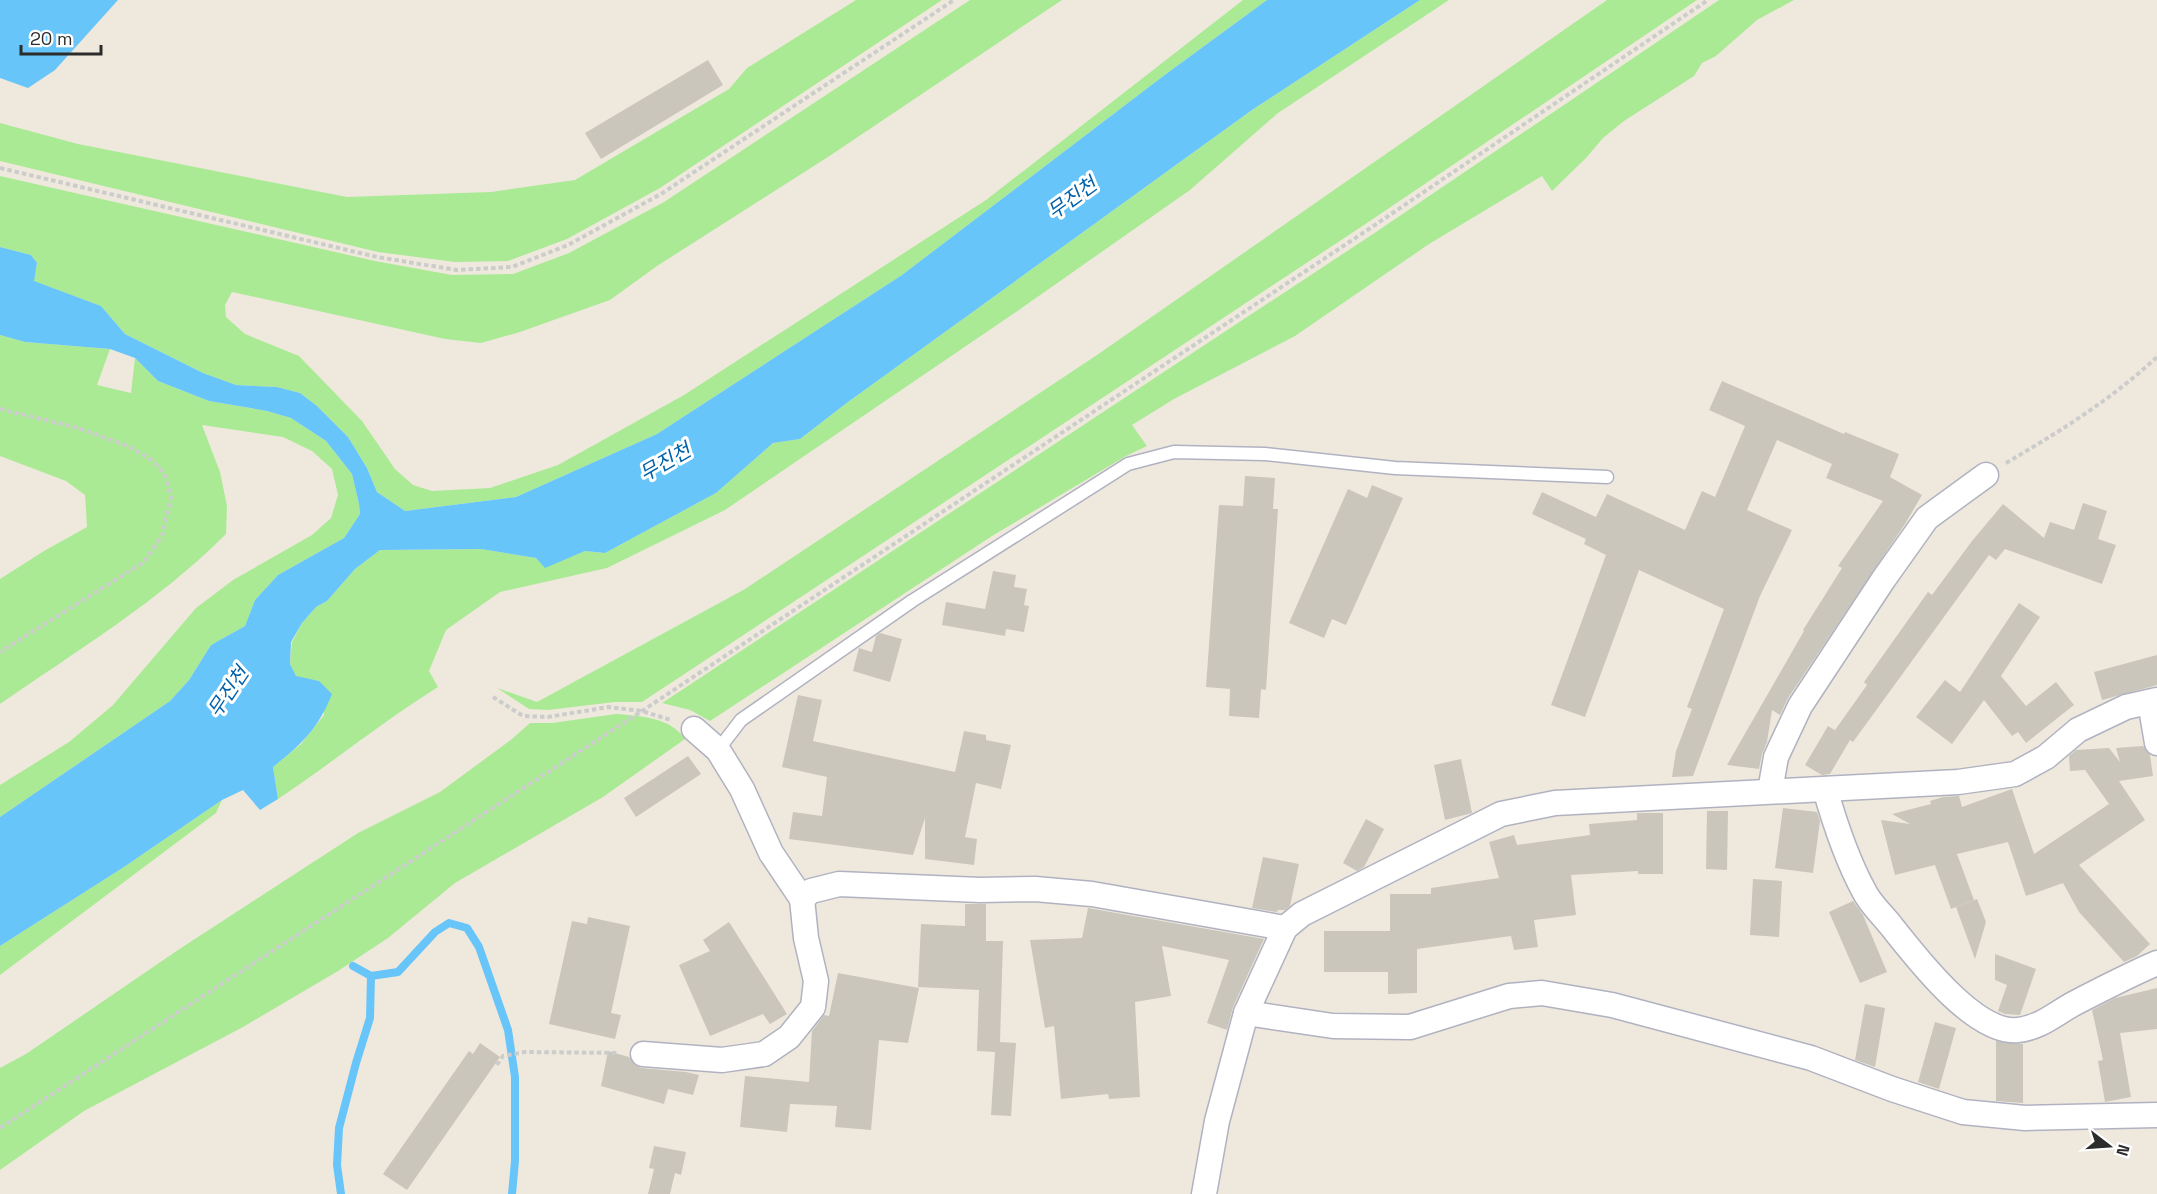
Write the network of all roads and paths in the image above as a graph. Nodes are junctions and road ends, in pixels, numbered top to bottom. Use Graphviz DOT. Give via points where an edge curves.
graph roads {
  1 [pos="954,0"];
  2 [pos="1708,0"];
  3 [pos="0,168"];
  4 [pos="2157,357"];
  5 [pos="0,409"];
  6 [pos="1986,475"];
  7 [pos="1607,477"];
  8 [pos="0,652"];
  9 [pos="493,697"];
  10 [pos="2154,701"];
  11 [pos="642,711"];
  12 [pos="694,729"];
  13 [pos="2157,743"];
  14 [pos="718,750"];
  15 [pos="1825,789"];
  16 [pos="1770,791"];
  17 [pos="802,899"];
  18 [pos="1285,928"];
  19 [pos="2157,963"];
  20 [pos="1246,1013"];
  21 [pos="643,1054"];
  22 [pos="497,1065"];
  23 [pos="2157,1115"];
  24 [pos="0,1128"];
  25 [pos="1204,1194"];
  1 -- 3 [label="path" via="662,194 568,245 512,267 457,270 377,257"];
  2 -- 11 [label="path"];
  4 -- 6 [label="path" via="2102,402"];
  5 -- 8 [label="path" via="78,428 128,446 152,460 164,473 171,497 162,536 144,562"];
  6 -- 16 [label="street" via="1927,518 1883,580 1800,706 1776,757"];
  7 -- 14 [label="lane" via="1395,468 1265,454 1174,452 1128,464 912,600 741,720"];
  9 -- 11 [label="path" via="523,716 548,717 608,707"];
  10 -- 13 [label="street"];
  10 -- 15 [label="street" via="2126,707 2078,730 2046,757 2014,774 1958,782"];
  11 -- 12 [label="path"];
  11 -- 24 [label="path"];
  12 -- 14 [label="street"];
  14 -- 17 [label="street" via="742,789 771,853"];
  15 -- 16 [label="street"];
  15 -- 19 [label="street" via="1840,838 1865,893 1919,961 1957,1000 1997,1027 2034,1027"];
  16 -- 18 [label="street" via="1555,803 1501,814 1302,914"];
  17 -- 18 [label="street" via="811,891 840,884 1035,889 1092,894"];
  17 -- 21 [label="street" via="816,981 813,1007 789,1037 764,1054 722,1060"];
  18 -- 20 [label="street"];
  20 -- 23 [label="street" via="1333,1026 1410,1027 1509,996 1542,993 1612,1005 1811,1058 1963,1112 2025,1118"];
  20 -- 25 [label="street" via="1217,1121"];
  21 -- 22 [label="path" via="525,1052 503,1056"];
}
